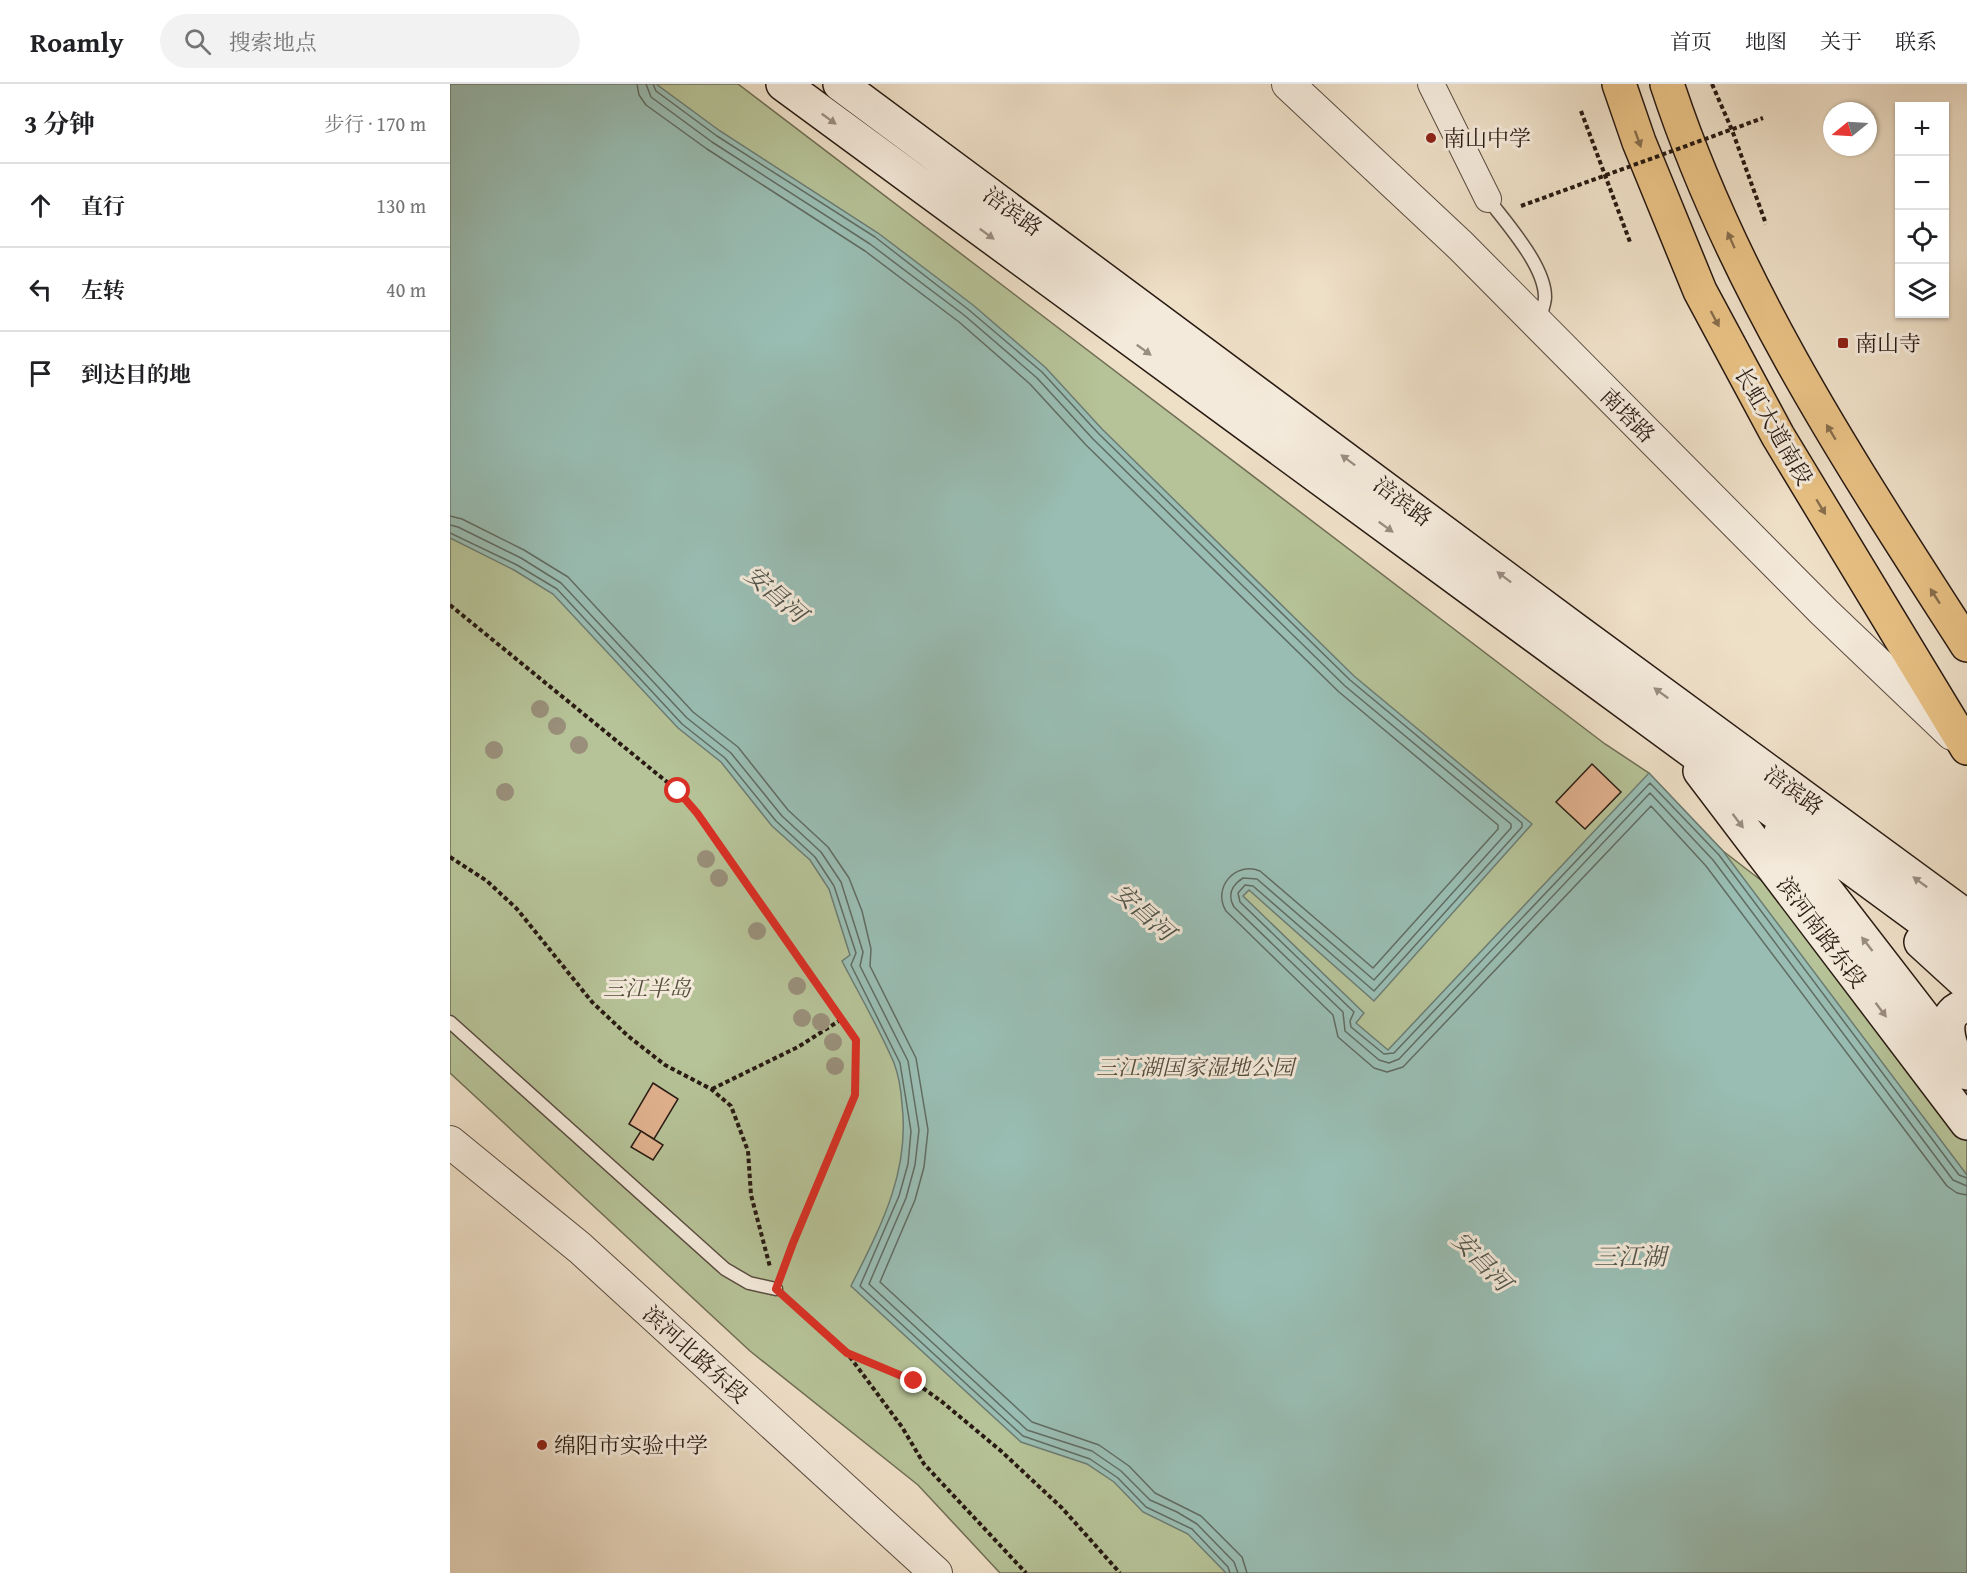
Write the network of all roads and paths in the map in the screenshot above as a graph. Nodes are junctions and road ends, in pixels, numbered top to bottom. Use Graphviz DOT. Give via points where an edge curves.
graph roads {
  1 [pos="783,84"];
  2 [pos="840,84"];
  3 [pos="1288,84"];
  4 [pos="1431,84"];
  5 [pos="1619,84"];
  6 [pos="1667,84"];
  7 [pos="1712,84"];
  8 [pos="1581,111"];
  9 [pos="1763,118"];
  10 [pos="1732,130"];
  11 [pos="1606,175"];
  12 [pos="1488,200"];
  13 [pos="1521,206"];
  14 [pos="1766,224"];
  15 [pos="1630,242"];
  16 [pos="1538,324"];
  17 [pos="450,605"];
  18 [pos="1967,645"];
  19 [pos="1683,728"];
  20 [pos="1967,748"];
  21 [pos="1755,798"];
  22 [pos="450,857"];
  23 [pos="1967,917"];
  24 [pos="1963,966"];
  25 [pos="1967,1006"];
  26 [pos="1921,1013"];
  27 [pos="842,1019"];
  28 [pos="450,1022"];
  29 [pos="1919,1060"];
  30 [pos="1961,1065"];
  31 [pos="711,1089"];
  32 [pos="1962,1117"];
  33 [pos="450,1142"];
  34 [pos="776,1289"];
  35 [pos="847,1353"];
  36 [pos="936,1573"];
  37 [pos="1026,1573"];
  38 [pos="1120,1573"];
  1 -- 19 [label="main road, 涪滨路, one-way"];
  19 -- 2 [label="main road, 涪滨路, one-way"];
  3 -- 16 [label="street, 南塔路"];
  4 -- 12 [label="street"];
  5 -- 20 [label="highway, 长虹大道南段, one-way" via="1700,291 1778,436"];
  18 -- 6 [label="highway, 长虹大道南段, one-way" via="1832,434 1758,303"];
  7 -- 10 [label="path"];
  8 -- 11 [label="path"];
  9 -- 10 [label="path, bridge"];
  10 -- 11 [label="path, bridge"];
  10 -- 14 [label="path"];
  11 -- 13 [label="path, bridge"];
  11 -- 15 [label="path"];
  12 -- 16 [label="lane" via="1541,279 1545,298"];
  16 -- 20 [label="street, 南塔路" via="1824,612"];
  17 -- 27 [label="path" via="678,791"];
  19 -- 21 [label="main road, 滨河南路东段"];
  23 -- 19 [label="main road, 涪滨路, one-way"];
  19 -- 29 [label="main road, 滨河南路东段, one-way"];
  21 -- 24 [label="main road"];
  26 -- 21 [label="main road, 滨河南路东段, one-way"];
  22 -- 31 [label="path" via="487,881 517,909 592,1002 628,1036 665,1065"];
  24 -- 26 [label="main road" via="1936,980"];
  25 -- 30 [label="main road" via="1950,1016 1946,1036"];
  26 -- 29 [label="main road" via="1917,1035"];
  26 -- 30 [label="main road, 滨河南路东段"];
  27 -- 31 [label="path" via="798,1047"];
  27 -- 34 [label="path" via="856,1040 855,1095"];
  28 -- 34 [label="lane" via="725,1269 749,1283"];
  29 -- 32 [label="main road, 滨河南路东段"];
  31 -- 34 [label="path" via="731,1106 741,1127 748,1151 751,1195"];
  33 -- 36 [label="street, 滨河北路东段" via="580,1248"];
  34 -- 35 [label="path"];
  35 -- 37 [label="path" via="903,1427 924,1464"];
  35 -- 38 [label="path" via="914,1381 941,1401 1062,1508"];
}
